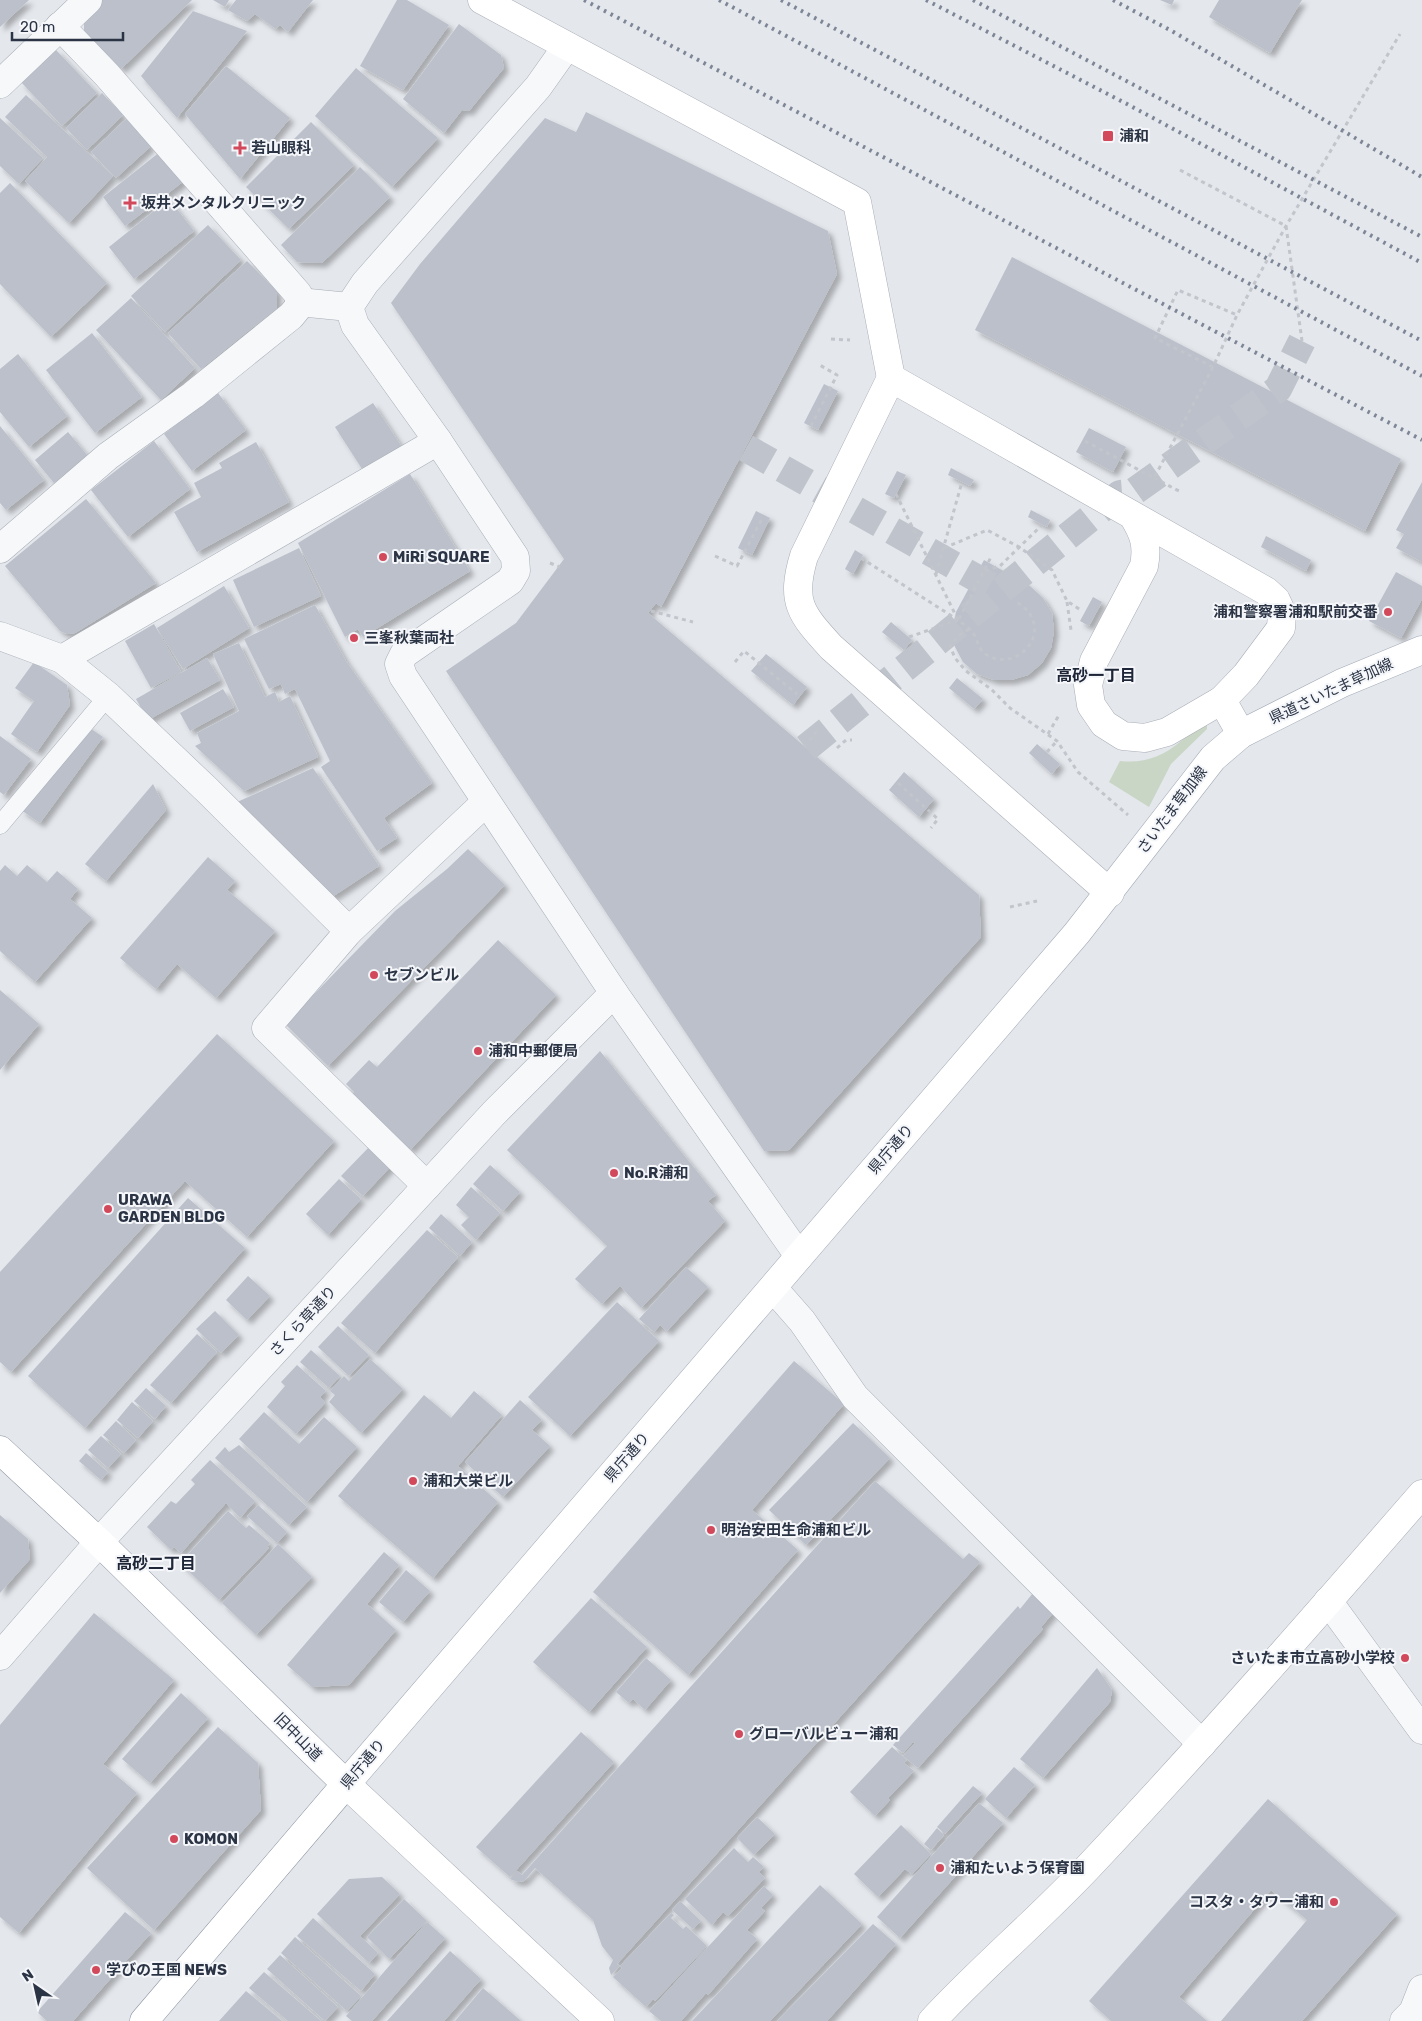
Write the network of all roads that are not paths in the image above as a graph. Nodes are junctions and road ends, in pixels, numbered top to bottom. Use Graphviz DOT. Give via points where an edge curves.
graph roads {
  1 [pos="88,0"];
  2 [pos="482,0"];
  3 [pos="60,26"];
  4 [pos="567,46"];
  5 [pos="0,84"];
  6 [pos="299,302"];
  7 [pos="349,307"];
  8 [pos="891,378"];
  9 [pos="438,441"];
  10 [pos="1133,516"];
  11 [pos="0,549"];
  12 [pos="0,636"];
  13 [pos="1422,650"];
  14 [pos="62,659"];
  15 [pos="108,696"];
  16 [pos="1222,700"];
  17 [pos="1241,734"];
  18 [pos="486,802"];
  19 [pos="0,825"];
  20 [pos="1110,893"];
  21 [pos="349,931"];
  22 [pos="614,993"];
  23 [pos="427,1186"];
  24 [pos="799,1256"];
  25 [pos="773,1288"];
  26 [pos="0,1450"];
  27 [pos="1422,1494"];
  28 [pos="99,1542"];
  29 [pos="1328,1602"];
  30 [pos="0,1656"];
  31 [pos="1422,1730"];
  32 [pos="1202,1744"];
  33 [pos="346,1784"];
  34 [pos="1422,1989"];
  35 [pos="144,2021"];
  36 [pos="600,2021"];
  37 [pos="932,2021"];
  38 [pos="1404,2021"];
  1 -- 3 [label="street"];
  2 -- 4 [label="main road"];
  3 -- 5 [label="street"];
  3 -- 6 [label="street" via="107,74 292,286"];
  4 -- 7 [label="street" via="538,87 365,283"];
  4 -- 8 [label="main road" via="857,202"];
  6 -- 7 [label="street"];
  6 -- 11 [label="street" via="291,316 193,395 108,456"];
  7 -- 9 [label="street" via="355,325"];
  8 -- 10 [label="main road"];
  8 -- 20 [label="main road" via="804,556 796,581 800,606 811,626 831,647"];
  9 -- 14 [label="street"];
  9 -- 18 [label="street" via="515,557 516,571 510,581 404,654 399,664 403,676"];
  10 -- 16 [label="main road" via="1266,591 1276,600 1282,613 1281,628 1246,675"];
  10 -- 16 [label="main road" via="1144,533 1147,551 1144,566 1094,661 1088,685 1091,705 1104,724 1123,736 1146,738 1167,732"];
  12 -- 14 [label="street"];
  13 -- 17 [label="main road, 県道さいたま草加線" via="1342,683"];
  14 -- 15 [label="street"];
  15 -- 19 [label="lane"];
  15 -- 21 [label="street"];
  16 -- 17 [label="main road"];
  17 -- 20 [label="main road, さいたま草加線" via="1213,758 1188,788"];
  18 -- 21 [label="street"];
  18 -- 22 [label="street"];
  20 -- 24 [label="main road, 県庁通り"];
  21 -- 23 [label="street" via="266,1028"];
  22 -- 23 [label="street, さくら草通り" via="494,1113"];
  22 -- 24 [label="street"];
  23 -- 28 [label="street, さくら草通り"];
  24 -- 25 [label="main road, 県庁通り"];
  25 -- 32 [label="street" via="802,1321 854,1397"];
  25 -- 33 [label="main road, 県庁通り"];
  26 -- 28 [label="main road, 旧中山道"];
  27 -- 29 [label="main road"];
  28 -- 30 [label="street, さくら草通り"];
  28 -- 33 [label="main road, 旧中山道"];
  29 -- 31 [label="street"];
  29 -- 32 [label="main road"];
  32 -- 37 [label="main road" via="1092,1864 966,1984"];
  33 -- 35 [label="main road, 県庁通り"];
  33 -- 36 [label="main road, 旧中山道"];
  34 -- 38 [label="street" via="1413,2012"];
}
